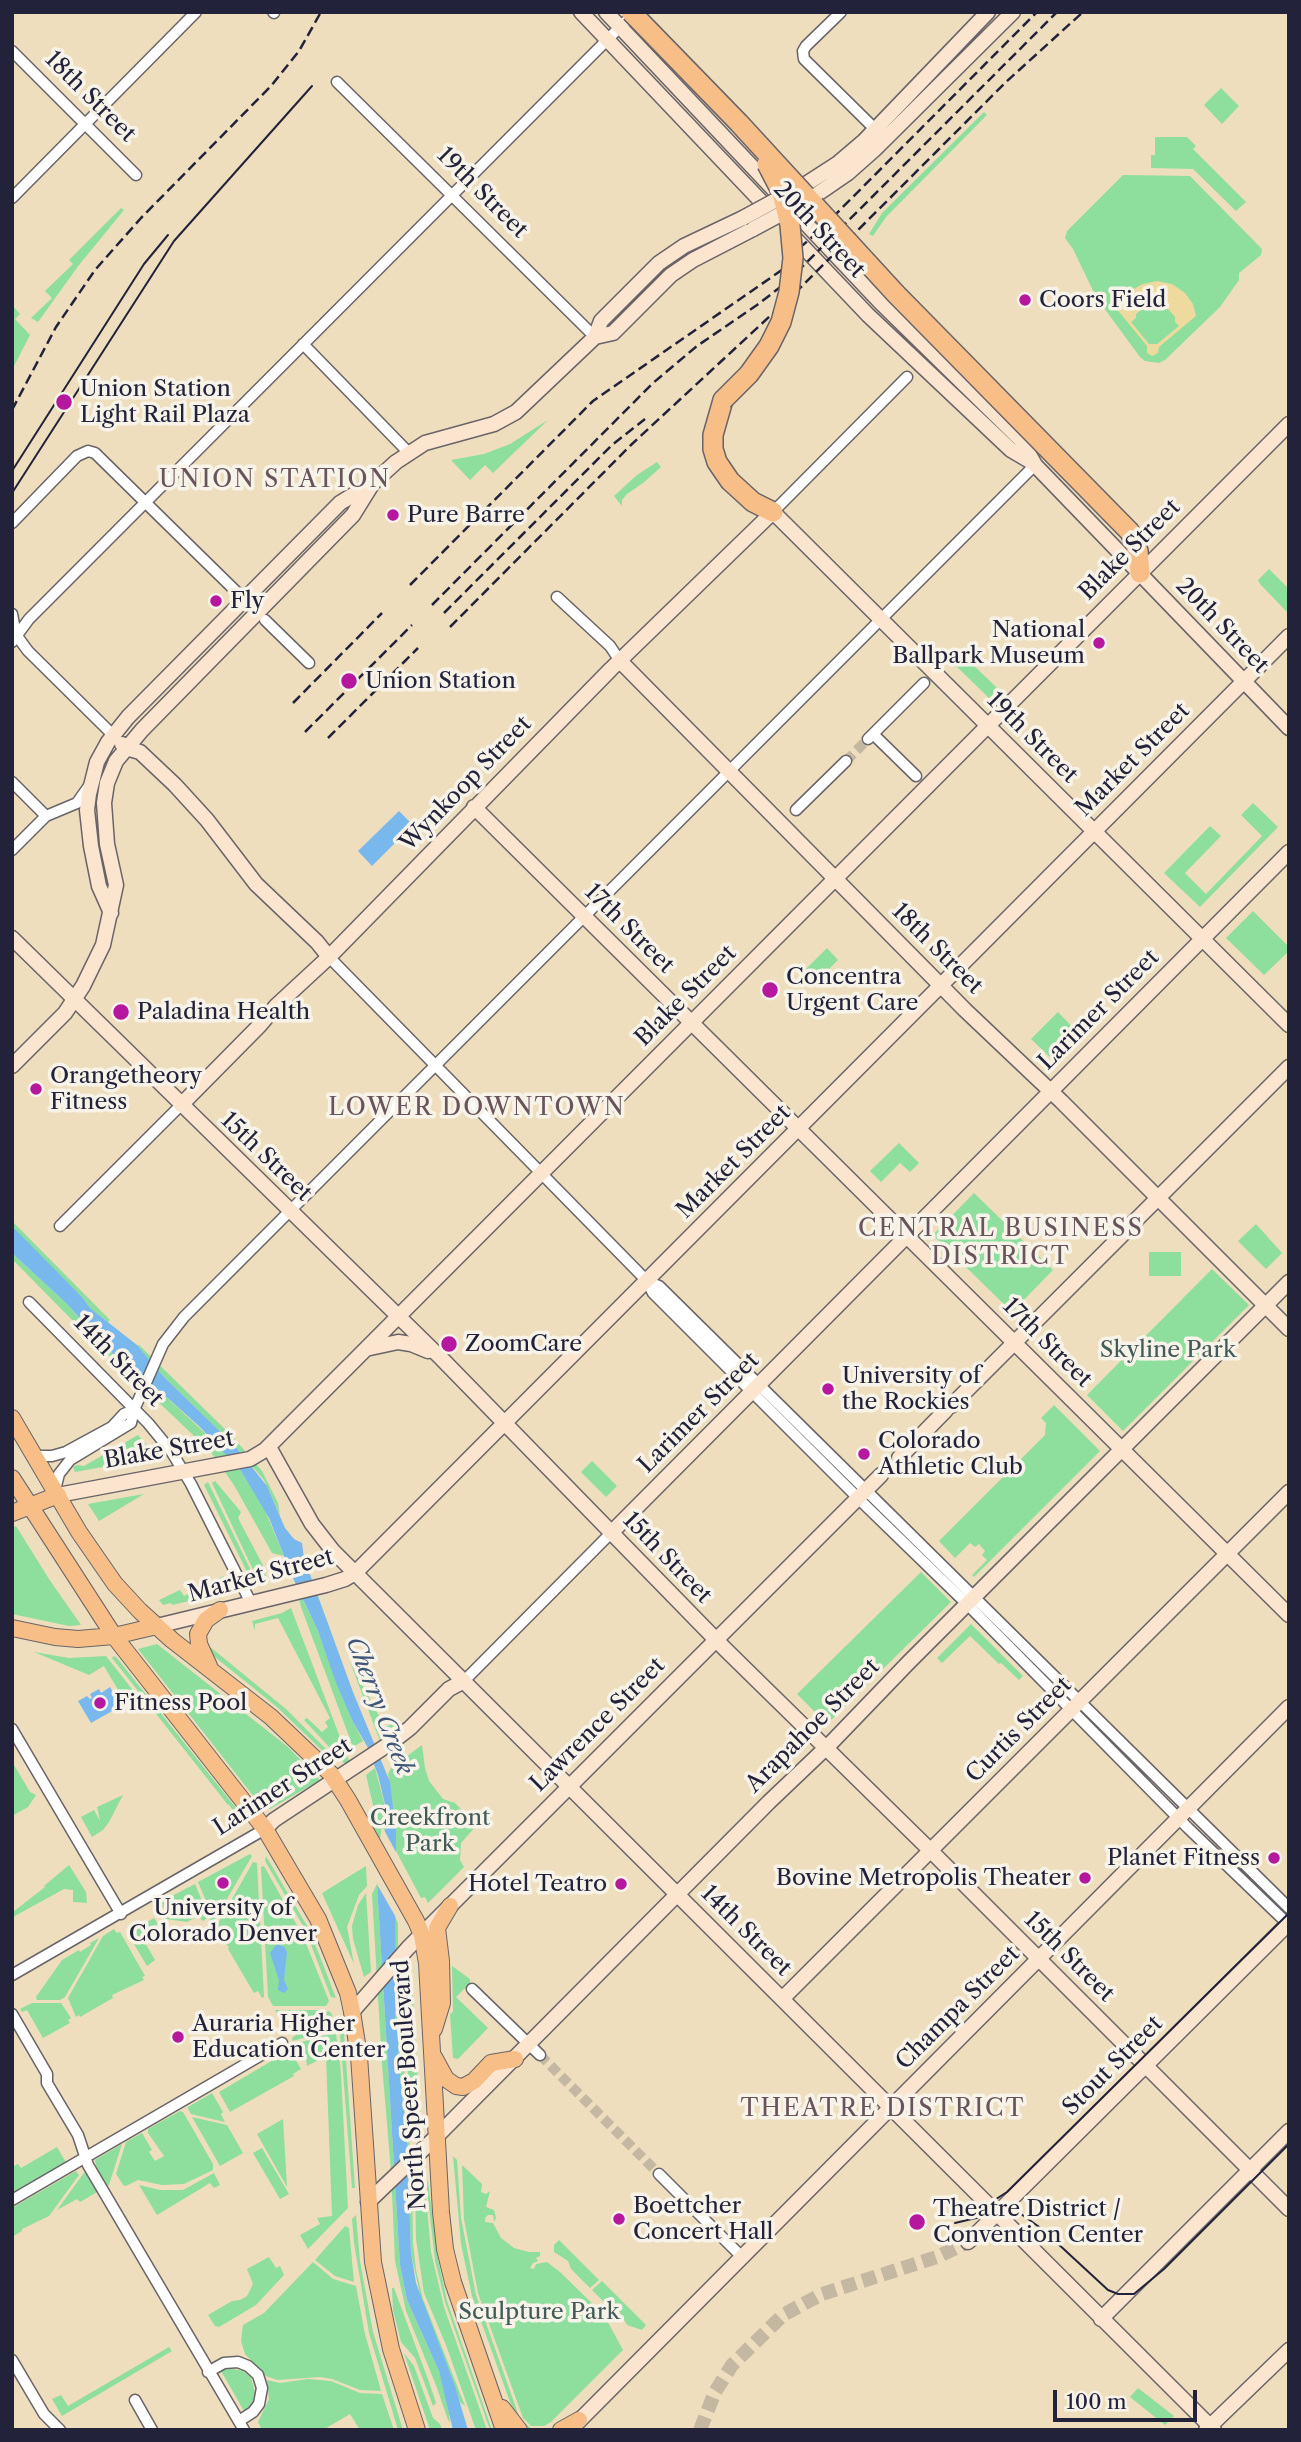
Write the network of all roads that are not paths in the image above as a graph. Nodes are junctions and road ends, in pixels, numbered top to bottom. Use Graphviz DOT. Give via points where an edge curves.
graph roads {
  1 [pos="196,12"];
  2 [pos="581,12"];
  3 [pos="606,12"];
  4 [pos="841,12"];
  5 [pos="988,12"];
  6 [pos="1013,12"];
  7 [pos="629,17"];
  8 [pos="608,39"];
  9 [pos="12,51"];
  10 [pos="337,82"];
  11 [pos="896,118"];
  12 [pos="738,123"];
  13 [pos="85,124"];
  14 [pos="880,134"];
  15 [pos="136,175"];
  16 [pos="452,195"];
  17 [pos="12,198"];
  18 [pos="748,224"];
  19 [pos="659,264"];
  20 [pos="645,301"];
  21 [pos="595,337"];
  22 [pos="303,344"];
  23 [pos="907,377"];
  24 [pos="1287,428"];
  25 [pos="409,453"];
  26 [pos="1035,465"];
  27 [pos="374,482"];
  28 [pos="146,502"];
  29 [pos="773,512"];
  30 [pos="12,523"];
  31 [pos="1140,573"];
  32 [pos="557,597"];
  33 [pos="245,600"];
  34 [pos="12,614"];
  35 [pos="261,616"];
  36 [pos="881,619"];
  37 [pos="14,636"];
  38 [pos="1289,636"];
  39 [pos="620,661"];
  40 [pos="309,663"];
  41 [pos="1244,681"];
  42 [pos="924,682"];
  43 [pos="987,726"];
  44 [pos="1289,728"];
  45 [pos="113,736"];
  46 [pos="126,748"];
  47 [pos="846,761"];
  48 [pos="729,771"];
  49 [pos="916,776"];
  50 [pos="92,780"];
  51 [pos="12,782"];
  52 [pos="474,807"];
  53 [pos="796,810"];
  54 [pos="51,814"];
  55 [pos="89,831"];
  56 [pos="1093,831"];
  57 [pos="12,850"];
  58 [pos="1289,852"];
  59 [pos="835,878"];
  60 [pos="111,913"];
  61 [pos="584,916"];
  62 [pos="12,938"];
  63 [pos="1202,938"];
  64 [pos="329,957"];
  65 [pos="942,985"];
  66 [pos="74,1000"];
  67 [pos="692,1023"];
  68 [pos="1289,1025"];
  69 [pos="436,1065"];
  70 [pos="12,1066"];
  71 [pos="1289,1067"];
  72 [pos="1051,1091"];
  73 [pos="181,1105"];
  74 [pos="799,1130"];
  75 [pos="542,1173"];
  76 [pos="1158,1198"];
  77 [pos="290,1213"];
  78 [pos="60,1226"];
  79 [pos="907,1236"];
  80 [pos="648,1281"];
  81 [pos="1289,1282"];
  82 [pos="29,1302"];
  83 [pos="1265,1305"];
  84 [pos="398,1317"];
  85 [pos="1289,1329"];
  86 [pos="1014,1342"];
  87 [pos="365,1350"];
  88 [pos="442,1359"];
  89 [pos="755,1388"];
  90 [pos="134,1410"];
  91 [pos="12,1418"];
  92 [pos="505,1423"];
  93 [pos="1122,1450"];
  94 [pos="264,1451"];
  95 [pos="34,1456"];
  96 [pos="899,1458"];
  97 [pos="184,1471"];
  98 [pos="881,1475"];
  99 [pos="12,1478"];
  100 [pos="1289,1492"];
  101 [pos="57,1493"];
  102 [pos="862,1495"];
  103 [pos="29,1506"];
  104 [pos="12,1513"];
  105 [pos="611,1533"];
  106 [pos="1227,1554"];
  107 [pos="355,1573"];
  108 [pos="971,1600"];
  109 [pos="251,1603"];
  110 [pos="220,1610"];
  111 [pos="1289,1615"];
  112 [pos="157,1626"];
  113 [pos="13,1630"];
  114 [pos="114,1636"];
  115 [pos="716,1640"];
  116 [pos="214,1673"];
  117 [pos="464,1681"];
  118 [pos="1076,1706"];
  119 [pos="1289,1707"];
  120 [pos="12,1729"];
  121 [pos="825,1749"];
  122 [pos="335,1780"];
  123 [pos="569,1786"];
  124 [pos="1183,1814"];
  125 [pos="265,1829"];
  126 [pos="931,1851"];
  127 [pos="677,1894"];
  128 [pos="450,1906"];
  129 [pos="1289,1908"];
  130 [pos="121,1914"];
  131 [pos="1288,1924"];
  132 [pos="419,1931"];
  133 [pos="1039,1959"];
  134 [pos="12,1975"];
  135 [pos="472,1989"];
  136 [pos="782,1999"];
  137 [pos="352,2012"];
  138 [pos="12,2014"];
  139 [pos="282,2043"];
  140 [pos="529,2044"];
  141 [pos="431,2047"];
  142 [pos="540,2055"];
  143 [pos="514,2059"];
  144 [pos="1145,2066"];
  145 [pos="890,2107"];
  146 [pos="1289,2131"];
  147 [pos="436,2137"];
  148 [pos="84,2158"];
  149 [pos="1250,2170"];
  150 [pos="659,2174"];
  151 [pos="12,2200"];
  152 [pos="368,2202"];
  153 [pos="1289,2209"];
  154 [pos="996,2214"];
  155 [pos="968,2242"];
  156 [pos="742,2257"];
  157 [pos="1101,2319"];
  158 [pos="1289,2350"];
  159 [pos="12,2360"];
  160 [pos="208,2372"];
  161 [pos="492,2394"];
  162 [pos="135,2400"];
  163 [pos="575,2425"];
  164 [pos="241,2426"];
  165 [pos="1210,2428"];
  166 [pos="60,2430"];
  167 [pos="152,2430"];
  168 [pos="417,2430"];
  169 [pos="504,2430"];
  170 [pos="519,2430"];
  171 [pos="561,2430"];
  1 -- 13 [label="street"];
  2 -- 8 [label="main road, 20th Street"];
  3 -- 7 [label="main road, 20th Street"];
  4 -- 14 [label="street" via="806,46 805,61"];
  5 -- 11 [label="main road"];
  6 -- 11 [label="main road"];
  7 -- 8 [label="street"];
  7 -- 12 [label="highway, bridge"];
  7 -- 26 [label="main road, 20th Street" via="880,302 1021,440"];
  8 -- 16 [label="street"];
  8 -- 26 [label="main road, 20th Street" via="868,315 1011,450"];
  9 -- 13 [label="street, 18th Street"];
  10 -- 16 [label="street, 19th Street"];
  11 -- 14 [label="main road"];
  12 -- 29 [label="highway, bridge" via="762,154 782,192 792,233 793,268 788,301 775,335 755,366 723,400 712,443 717,462 733,484"];
  12 -- 31 [label="highway, bridge" via="896,294 1130,532"];
  13 -- 15 [label="street, 18th Street"];
  13 -- 17 [label="street"];
  14 -- 18 [label="main road, bridge"];
  14 -- 18 [label="main road, bridge" via="848,173 816,195"];
  16 -- 21 [label="street, 19th Street"];
  16 -- 22 [label="street"];
  18 -- 19 [label="main road" via="684,246"];
  18 -- 20 [label="main road" via="671,275"];
  19 -- 20 [label="main road" via="660,273 645,287"];
  19 -- 21 [label="main road" via="601,321"];
  20 -- 21 [label="main road" via="613,333"];
  21 -- 25 [label="main road" via="509,417 481,429 436,438"];
  22 -- 25 [label="street"];
  22 -- 28 [label="street"];
  23 -- 29 [label="street, Wynkoop Street"];
  24 -- 31 [label="main road, Blake Street"];
  25 -- 27 [label="main road"];
  26 -- 31 [label="main road, 20th Street"];
  26 -- 36 [label="street"];
  27 -- 33 [label="main road" via="340,503"];
  27 -- 35 [label="main road" via="353,515"];
  28 -- 30 [label="street" via="98,455 88,452 79,454"];
  28 -- 33 [label="street"];
  28 -- 37 [label="street"];
  29 -- 36 [label="main road, 19th Street"];
  29 -- 39 [label="main road, Wynkoop Street"];
  31 -- 41 [label="main road, 20th Street"];
  31 -- 43 [label="main road, Blake Street"];
  32 -- 39 [label="street, 18th Street"];
  33 -- 35 [label="street"];
  33 -- 45 [label="main road"];
  34 -- 37 [label="street"];
  35 -- 40 [label="street"];
  35 -- 46 [label="main road"];
  36 -- 43 [label="main road, 19th Street"];
  36 -- 48 [label="street"];
  37 -- 45 [label="street"];
  38 -- 41 [label="main road, Market Street"];
  39 -- 48 [label="main road, 18th Street"];
  39 -- 52 [label="main road, Wynkoop Street"];
  41 -- 44 [label="main road, 20th Street"];
  41 -- 56 [label="main road, Market Street"];
  42 -- 49 [label="street" via="870,736"];
  43 -- 56 [label="main road, 19th Street"];
  43 -- 59 [label="main road, Blake Street"];
  45 -- 46 [label="main road"];
  45 -- 50 [label="main road"];
  46 -- 60 [label="main road" via="114,764 104,793 104,824 116,885"];
  46 -- 64 [label="main road" via="140,751 175,785 256,884"];
  47 -- 53 [label="street"];
  48 -- 59 [label="main road, 18th Street"];
  48 -- 61 [label="street"];
  50 -- 54 [label="street" via="76,803"];
  50 -- 55 [label="main road"];
  51 -- 54 [label="street"];
  52 -- 61 [label="main road, 17th Street"];
  52 -- 64 [label="main road, Wynkoop Street"];
  54 -- 55 [label="street" via="79,816"];
  54 -- 57 [label="street"];
  55 -- 60 [label="main road" via="99,886"];
  56 -- 63 [label="main road, 19th Street"];
  56 -- 65 [label="main road, Market Street"];
  58 -- 63 [label="main road, Larimer Street"];
  59 -- 65 [label="main road, 18th Street"];
  59 -- 67 [label="main road, Blake Street"];
  60 -- 66 [label="main road" via="103,945"];
  61 -- 67 [label="main road, 17th Street"];
  61 -- 69 [label="street"];
  62 -- 66 [label="main road, 15th Street"];
  63 -- 68 [label="main road, 19th Street"];
  63 -- 72 [label="main road, Larimer Street"];
  64 -- 69 [label="street"];
  64 -- 73 [label="main road, Wynkoop Street"];
  65 -- 72 [label="main road, 18th Street"];
  65 -- 74 [label="main road, Market Street"];
  66 -- 70 [label="main road"];
  66 -- 73 [label="main road, 15th Street"];
  67 -- 74 [label="main road, 17th Street"];
  67 -- 75 [label="main road, Blake Street"];
  69 -- 75 [label="street"];
  69 -- 77 [label="street"];
  71 -- 76 [label="main road"];
  72 -- 76 [label="main road, 18th Street"];
  72 -- 79 [label="main road, Larimer Street"];
  73 -- 77 [label="main road, 15th Street"];
  73 -- 78 [label="street, Wynkoop Street"];
  74 -- 79 [label="main road, 17th Street"];
  74 -- 80 [label="main road, Market Street"];
  75 -- 80 [label="street"];
  75 -- 84 [label="main road, Blake Street"];
  76 -- 83 [label="main road, 18th Street"];
  76 -- 86 [label="main road"];
  77 -- 84 [label="main road, 15th Street"];
  77 -- 90 [label="street" via="176,1325"];
  79 -- 86 [label="main road, 17th Street"];
  79 -- 89 [label="main road, Larimer Street"];
  80 -- 89 [label="street" via="660,1286"];
  80 -- 92 [label="main road, Market Street"];
  81 -- 83 [label="main road, Arapahoe Street"];
  82 -- 90 [label="street, 14th Street"];
  83 -- 85 [label="main road, 18th Street"];
  83 -- 93 [label="main road, Arapahoe Street"];
  84 -- 87 [label="main road, Blake Street"];
  84 -- 88 [label="main road, 15th Street"];
  86 -- 93 [label="main road, 17th Street"];
  86 -- 96 [label="main road"];
  87 -- 88 [label="main road" via="403,1342"];
  87 -- 94 [label="main road, Blake Street"];
  88 -- 92 [label="main road, 15th Street"];
  89 -- 102 [label="street"];
  89 -- 105 [label="main road, Larimer Street"];
  90 -- 95 [label="street" via="66,1452"];
  90 -- 97 [label="street, 14th Street"];
  90 -- 101 [label="street" via="131,1423 70,1460 59,1474"];
  91 -- 95 [label="main road, North Speer Boulevard"];
  92 -- 105 [label="main road, 15th Street"];
  92 -- 107 [label="main road, Market Street"];
  93 -- 106 [label="main road, 17th Street"];
  93 -- 108 [label="main road, Arapahoe Street"];
  94 -- 97 [label="main road, Blake Street"];
  94 -- 107 [label="main road, 14th Street" via="315,1529"];
  95 -- 101 [label="main road, North Speer Boulevard"];
  97 -- 101 [label="main road, Blake Street"];
  97 -- 109 [label="street, 14th Street"];
  98 -- 102 [label="main road, Lawrence Street"];
  99 -- 103 [label="main road"];
  100 -- 106 [label="main road, Curtis Street"];
  101 -- 103 [label="main road"];
  101 -- 112 [label="main road, North Speer Boulevard" via="115,1584"];
  102 -- 108 [label="street"];
  102 -- 115 [label="main road, Lawrence Street"];
  103 -- 104 [label="main road"];
  103 -- 114 [label="main road"];
  105 -- 115 [label="main road, 15th Street"];
  105 -- 117 [label="street, Larimer Street"];
  106 -- 111 [label="main road, 17th Street"];
  106 -- 118 [label="main road, Curtis Street"];
  107 -- 109 [label="main road, Market Street" via="342,1581"];
  107 -- 117 [label="main road, 14th Street"];
  108 -- 118 [label="street"];
  108 -- 121 [label="main road, Arapahoe Street"];
  109 -- 110 [label="main road, Market Street"];
  110 -- 112 [label="main road, Market Street"];
  110 -- 116 [label="main road" via="206,1620 198,1634 202,1654"];
  112 -- 114 [label="main road"];
  112 -- 116 [label="main road, North Speer Boulevard"];
  113 -- 114 [label="main road" via="78,1639"];
  114 -- 125 [label="main road"];
  115 -- 121 [label="main road, 15th Street"];
  115 -- 123 [label="main road, Lawrence Street"];
  116 -- 122 [label="main road, North Speer Boulevard" via="271,1717"];
  117 -- 122 [label="main road, Larimer Street" via="449,1689 392,1742"];
  117 -- 123 [label="main road, 14th Street"];
  118 -- 124 [label="street"];
  118 -- 126 [label="main road, Curtis Street"];
  119 -- 124 [label="main road, Champa Street"];
  120 -- 130 [label="street"];
  121 -- 126 [label="main road, 15th Street"];
  121 -- 127 [label="main road, Arapahoe Street"];
  122 -- 125 [label="main road, Larimer Street"];
  122 -- 132 [label="main road, North Speer Boulevard"];
  123 -- 127 [label="main road, 14th Street"];
  123 -- 128 [label="main road, Lawrence Street"];
  124 -- 129 [label="street"];
  124 -- 131 [label="street"];
  124 -- 133 [label="main road, Champa Street"];
  125 -- 130 [label="street, Larimer Street"];
  125 -- 137 [label="main road" via="318,1919"];
  126 -- 133 [label="main road, 15th Street"];
  126 -- 136 [label="main road, Curtis Street"];
  127 -- 136 [label="main road, 14th Street"];
  127 -- 140 [label="main road, Arapahoe Street"];
  128 -- 132 [label="main road, Lawrence Street"];
  128 -- 141 [label="main road" via="437,1928 442,2003"];
  130 -- 134 [label="street, Larimer Street"];
  131 -- 144 [label="main road, Stout Street"];
  132 -- 137 [label="main road, Lawrence Street"];
  132 -- 141 [label="main road, North Speer Boulevard" via="427,1962"];
  133 -- 144 [label="main road, 15th Street"];
  133 -- 145 [label="main road, Champa Street"];
  135 -- 140 [label="street"];
  136 -- 145 [label="main road, 14th Street"];
  137 -- 152 [label="main road"];
  138 -- 148 [label="street" via="78,2135"];
  139 -- 148 [label="street"];
  140 -- 142 [label="street"];
  140 -- 143 [label="main road, Arapahoe Street"];
  141 -- 143 [label="main road" via="446,2079 456,2086 474,2081 491,2063"];
  141 -- 147 [label="main road, North Speer Boulevard"];
  143 -- 147 [label="main road, Arapahoe Street"];
  144 -- 149 [label="main road, 15th Street"];
  144 -- 154 [label="main road, Stout Street"];
  145 -- 154 [label="main road, 14th Street"];
  145 -- 156 [label="main road, Champa Street"];
  146 -- 149 [label="main road"];
  147 -- 152 [label="main road, Arapahoe Street"];
  147 -- 161 [label="main road, North Speer Boulevard" via="445,2249"];
  148 -- 151 [label="street"];
  148 -- 160 [label="street"];
  149 -- 153 [label="main road, 15th Street"];
  149 -- 157 [label="main road"];
  150 -- 156 [label="street"];
  152 -- 168 [label="main road" via="373,2262 389,2342"];
  154 -- 155 [label="main road, Stout Street"];
  154 -- 157 [label="main road, 14th Street"];
  156 -- 163 [label="main road, Champa Street"];
  157 -- 165 [label="main road, 14th Street"];
  158 -- 165 [label="main road"];
  159 -- 166 [label="street" via="44,2414"];
  160 -- 164 [label="street"];
  160 -- 164 [label="street" via="224,2363 239,2362 258,2375 262,2388 259,2404"];
  161 -- 169 [label="main road, North Speer Boulevard"];
  161 -- 170 [label="main road"];
  162 -- 167 [label="street"];
  163 -- 171 [label="main road"];
}
